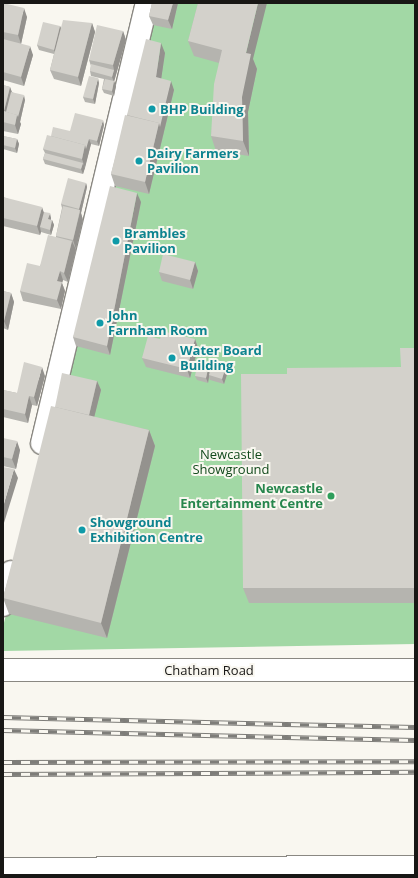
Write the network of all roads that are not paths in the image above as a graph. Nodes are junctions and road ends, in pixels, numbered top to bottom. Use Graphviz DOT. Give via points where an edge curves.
graph roads {
  1 [pos="147,3"];
  2 [pos="36,467"];
  3 [pos="16,552"];
  4 [pos="3,606"];
  5 [pos="3,670"];
  6 [pos="415,670"];
  7 [pos="415,867"];
  8 [pos="3,869"];
  9 [pos="144,872"];
  1 -- 2 [label="street"];
  3 -- 4 [label="street"];
  5 -- 6 [label="street, Chatham Road"];
  7 -- 9 [label="street"];
  8 -- 9 [label="street"];
}
